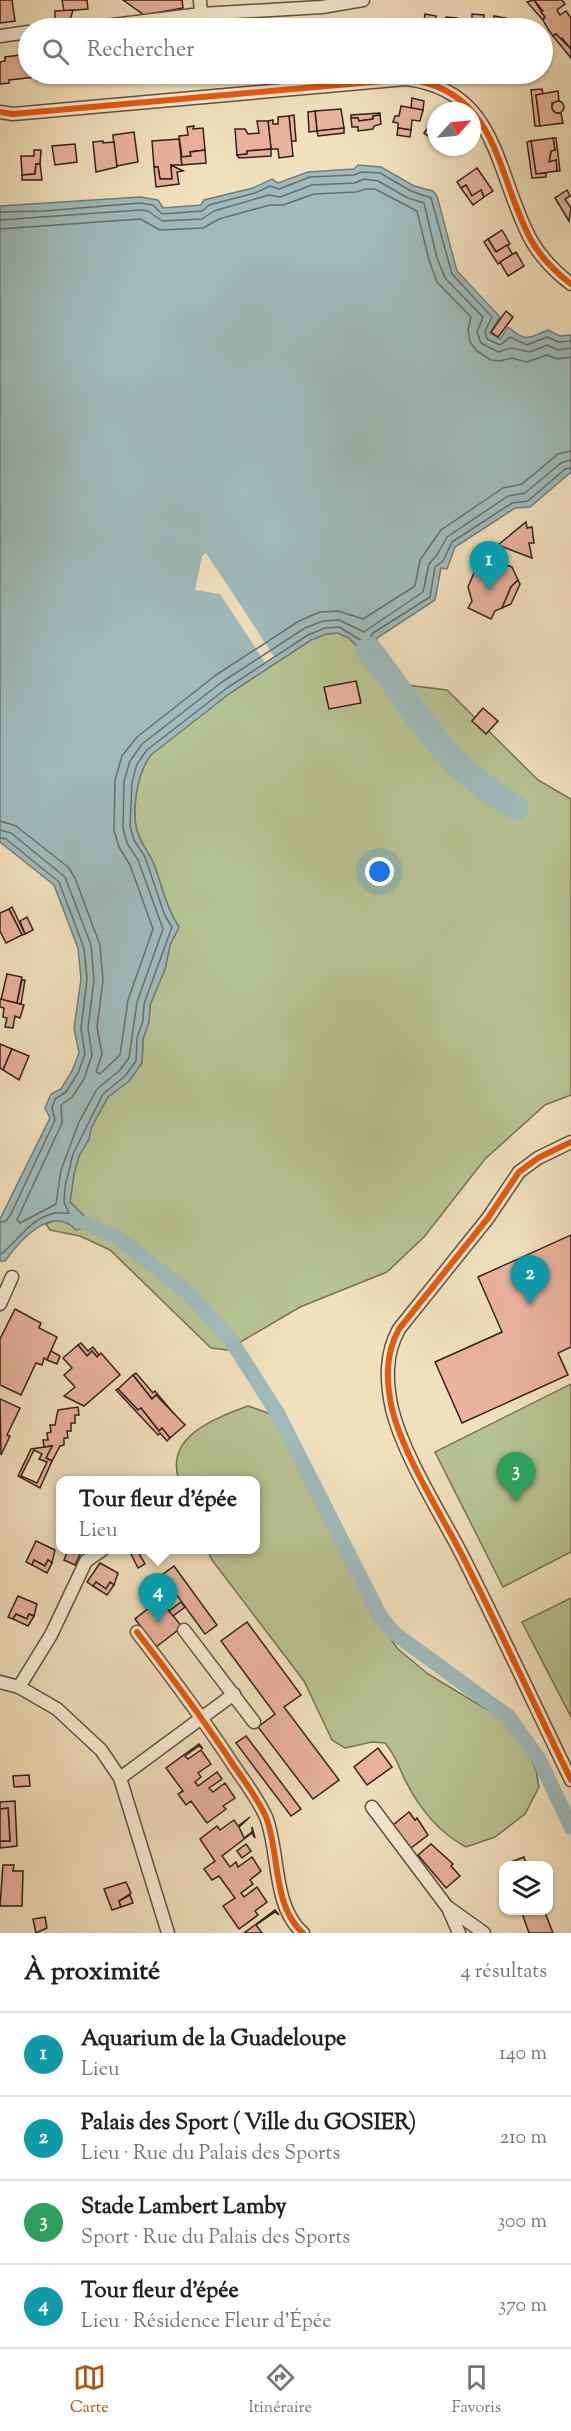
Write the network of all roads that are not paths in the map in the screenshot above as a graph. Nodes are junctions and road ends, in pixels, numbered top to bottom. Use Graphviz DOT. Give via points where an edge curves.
graph roads {
  1 [pos="200,0"];
  2 [pos="363,0"];
  3 [pos="201,14"];
  4 [pos="169,18"];
  5 [pos="18,33"];
  6 [pos="0,36"];
  7 [pos="349,84"];
  8 [pos="431,84"];
  9 [pos="0,112"];
  10 [pos="571,284"];
  11 [pos="571,1142"];
  12 [pos="12,1277"];
  13 [pos="0,1304"];
  14 [pos="96,1554"];
  15 [pos="184,1630"];
  16 [pos="137,1632"];
  17 [pos="0,1682"];
  18 [pos="19,1688"];
  19 [pos="234,1694"];
  20 [pos="203,1719"];
  21 [pos="254,1722"];
  22 [pos="120,1778"];
  23 [pos="571,1780"];
  24 [pos="372,1807"];
  25 [pos="448,1908"];
  26 [pos="168,1933"];
  27 [pos="303,1933"];
  28 [pos="459,1933"];
  29 [pos="484,1933"];
  1 -- 3 [label="street"];
  2 -- 3 [label="street" via="322,7"];
  3 -- 4 [label="street"];
  5 -- 6 [label="street"];
  7 -- 9 [label="street" via="14,114"];
  8 -- 10 [label="street" via="465,103 482,122 532,242 551,267"];
  11 -- 23 [label="street" via="519,1172 488,1218 399,1329 390,1345 387,1381 393,1410 413,1459"];
  12 -- 13 [label="street"];
  14 -- 18 [label="street" via="86,1561 51,1635"];
  15 -- 19 [label="street"];
  16 -- 20 [label="street"];
  17 -- 18 [label="street"];
  18 -- 22 [label="street" via="57,1709 101,1750"];
  19 -- 20 [label="street"];
  19 -- 21 [label="street"];
  20 -- 22 [label="street"];
  20 -- 27 [label="street" via="266,1816 284,1901"];
  22 -- 26 [label="street"];
  24 -- 25 [label="street"];
  25 -- 28 [label="street"];
  25 -- 29 [label="street"];
}
